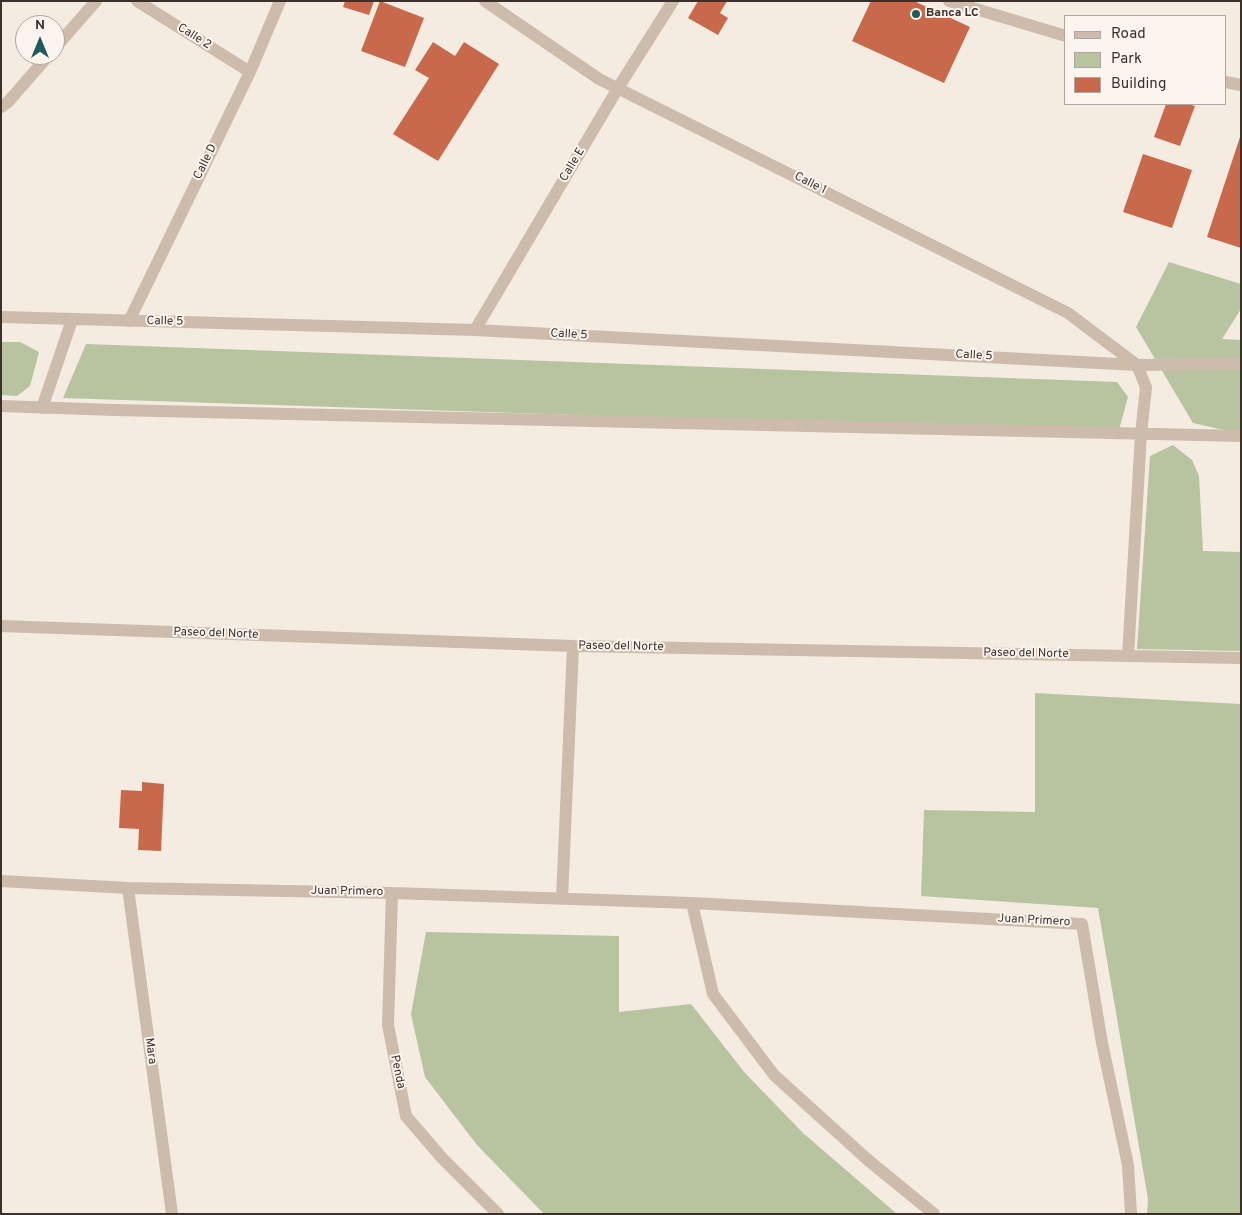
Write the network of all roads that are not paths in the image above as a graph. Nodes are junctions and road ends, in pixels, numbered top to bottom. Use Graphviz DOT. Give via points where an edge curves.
graph roads {
  1 [pos="96,1"];
  2 [pos="137,1"];
  3 [pos="280,1"];
  4 [pos="484,1"];
  5 [pos="673,1"];
  6 [pos="948,1"];
  7 [pos="1064,35"];
  8 [pos="65,37"];
  9 [pos="40,65"];
  10 [pos="250,72"];
  11 [pos="1227,82"];
  12 [pos="1241,85"];
  13 [pos="618,88"];
  14 [pos="1,107"];
  15 [pos="1,317"];
  16 [pos="72,320"];
  17 [pos="129,321"];
  18 [pos="475,330"];
  19 [pos="1241,364"];
  20 [pos="1137,365"];
  21 [pos="1,406"];
  22 [pos="42,408"];
  23 [pos="1141,434"];
  24 [pos="1241,436"];
  25 [pos="1,626"];
  26 [pos="574,646"];
  27 [pos="1128,656"];
  28 [pos="1241,658"];
  29 [pos="1,881"];
  30 [pos="128,888"];
  31 [pos="392,893"];
  32 [pos="562,899"];
  33 [pos="692,903"];
  34 [pos="172,1214"];
  35 [pos="498,1214"];
  36 [pos="934,1214"];
  37 [pos="1131,1214"];
  1 -- 8 [label="street"];
  2 -- 10 [label="street, Calle 2"];
  3 -- 10 [label="street, Calle D"];
  4 -- 13 [label="street, Calle 1" via="599,79"];
  5 -- 13 [label="street, Calle E"];
  6 -- 7 [label="street"];
  9 -- 14 [label="street"];
  10 -- 17 [label="street, Calle D"];
  11 -- 12 [label="street"];
  13 -- 18 [label="street, Calle E"];
  13 -- 20 [label="street, Calle 1" via="1068,313"];
  15 -- 16 [label="street, Calle 5"];
  16 -- 17 [label="street, Calle 5"];
  16 -- 22 [label="street"];
  17 -- 18 [label="street, Calle 5"];
  18 -- 20 [label="street, Calle 5"];
  19 -- 20 [label="street, Calle 5"];
  20 -- 23 [label="street" via="1146,388"];
  21 -- 22 [label="street"];
  22 -- 23 [label="street"];
  23 -- 24 [label="street"];
  23 -- 27 [label="street"];
  25 -- 26 [label="street, Paseo del Norte"];
  26 -- 27 [label="street, Paseo del Norte"];
  26 -- 32 [label="street"];
  27 -- 28 [label="street, Paseo del Norte"];
  29 -- 30 [label="street, Juan Primero"];
  30 -- 31 [label="street, Juan Primero"];
  30 -- 34 [label="street, Mara"];
  31 -- 32 [label="street, Juan Primero"];
  31 -- 35 [label="street, Penda" via="388,1025 406,1116"];
  32 -- 33 [label="street, Juan Primero"];
  33 -- 36 [label="street" via="713,994 774,1076"];
  33 -- 37 [label="street, Juan Primero" via="1082,924 1102,1043 1128,1165"];
}
